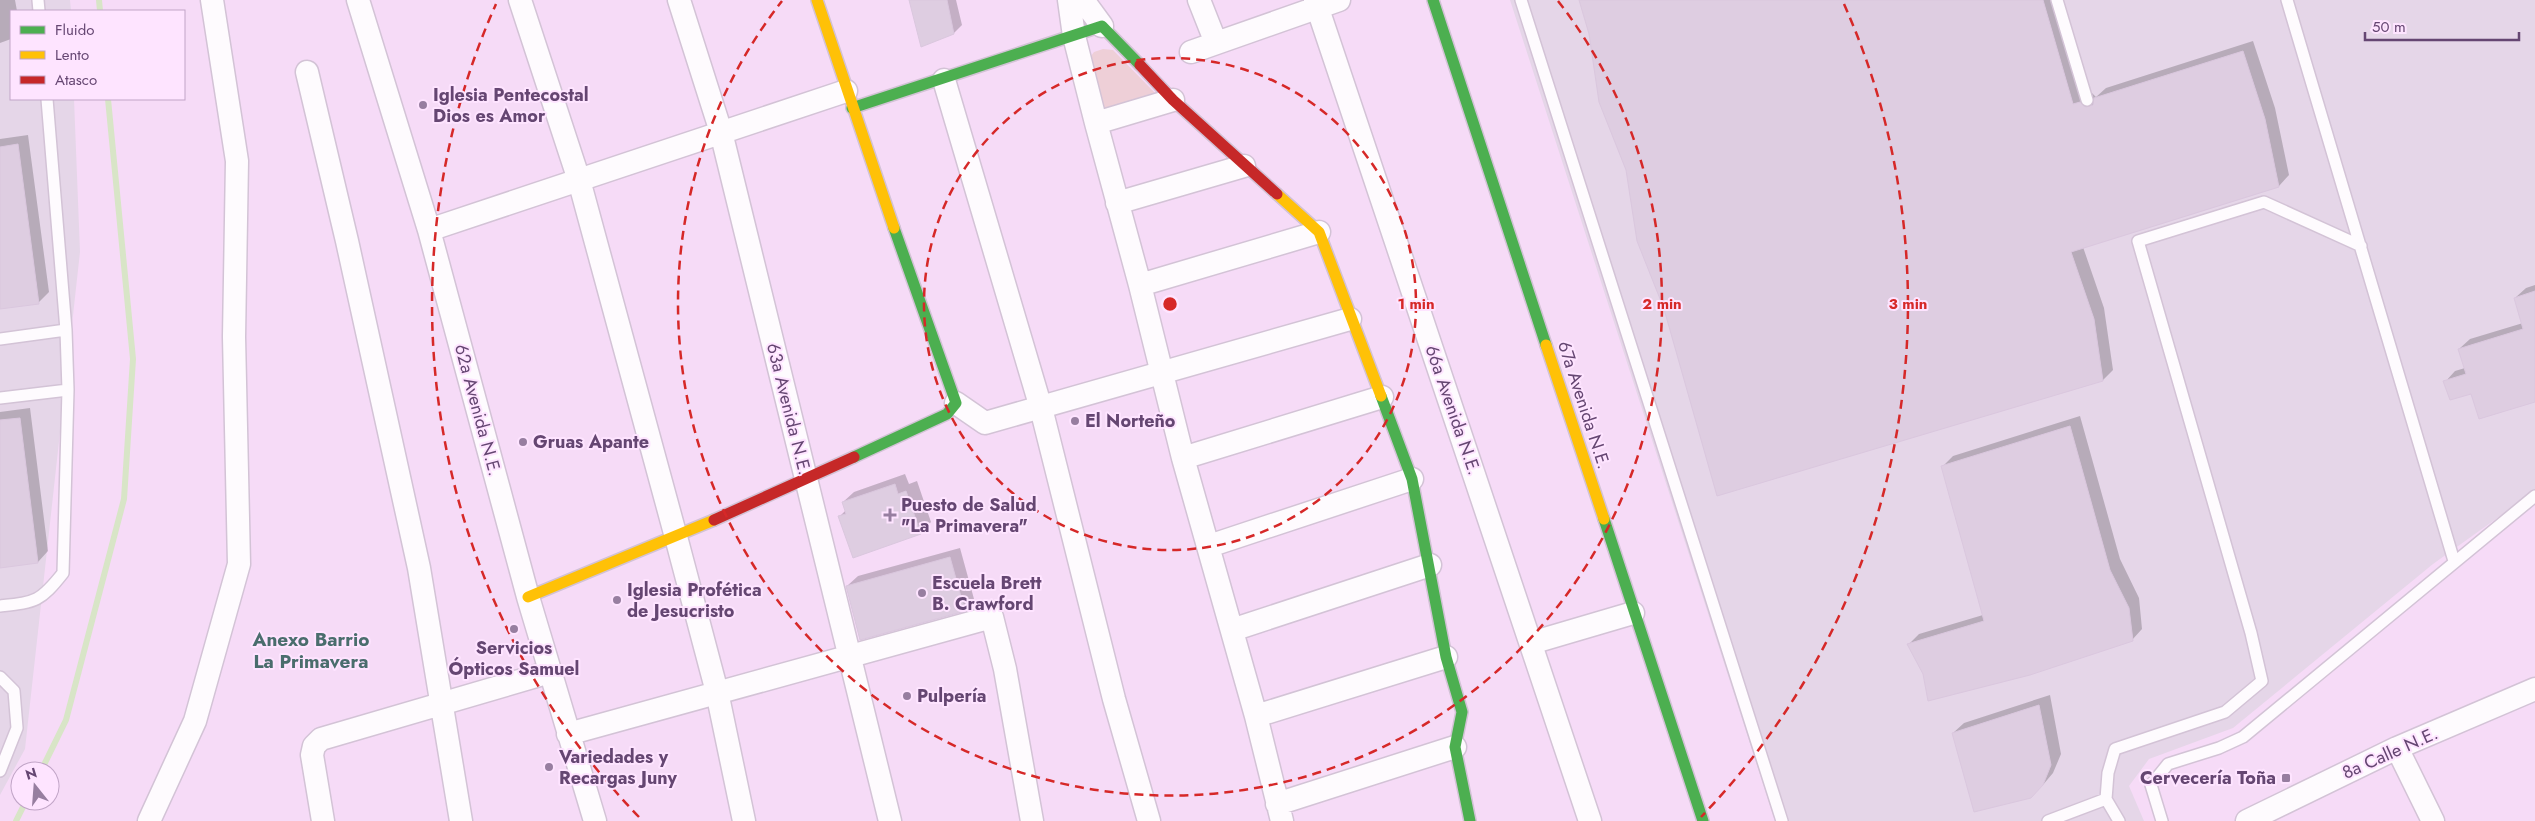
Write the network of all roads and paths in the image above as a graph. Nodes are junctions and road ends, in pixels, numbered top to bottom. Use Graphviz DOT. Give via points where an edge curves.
graph roads {
  1 [pos="212,0"];
  2 [pos="358,0"];
  3 [pos="520,0"];
  4 [pos="679,0"];
  5 [pos="817,0"];
  6 [pos="1069,0"];
  7 [pos="1083,0"];
  8 [pos="1199,0"];
  9 [pos="1339,0"];
  10 [pos="1433,0"];
  11 [pos="1521,0"];
  12 [pos="2057,0"];
  13 [pos="2287,0"];
  14 [pos="1316,4"];
  15 [pos="1102,26"];
  16 [pos="1074,36"];
  17 [pos="1216,43"];
  18 [pos="1191,52"];
  19 [pos="307,72"];
  20 [pos="944,80"];
  21 [pos="849,99"];
  22 [pos="47,100"];
  23 [pos="1173,100"];
  24 [pos="2087,100"];
  25 [pos="1096,123"];
  26 [pos="721,132"];
  27 [pos="1244,166"];
  28 [pos="579,180"];
  29 [pos="1117,203"];
  30 [pos="429,230"];
  31 [pos="1319,232"];
  32 [pos="2361,246"];
  33 [pos="1140,286"];
  34 [pos="1350,319"];
  35 [pos="66,330"];
  36 [pos="0,339"];
  37 [pos="1162,372"];
  38 [pos="68,390"];
  39 [pos="1382,397"];
  40 [pos="0,398"];
  41 [pos="956,403"];
  42 [pos="1041,408"];
  43 [pos="1183,458"];
  44 [pos="805,478"];
  45 [pos="1412,479"];
  46 [pos="2535,496"];
  47 [pos="676,537"];
  48 [pos="1209,546"];
  49 [pos="2454,561"];
  50 [pos="1430,565"];
  51 [pos="528,597"];
  52 [pos="0,606"];
  53 [pos="1633,613"];
  54 [pos="1232,630"];
  55 [pos="1531,643"];
  56 [pos="850,655"];
  57 [pos="1446,657"];
  58 [pos="550,672"];
  59 [pos="0,677"];
  60 [pos="2535,689"];
  61 [pos="717,692"];
  62 [pos="443,703"];
  63 [pos="1256,716"];
  64 [pos="568,734"];
  65 [pos="1455,747"];
  66 [pos="2397,748"];
  67 [pos="0,771"];
  68 [pos="2106,799"];
  69 [pos="1279,813"];
  70 [pos="2253,819"];
  71 [pos="149,821"];
  72 [pos="323,821"];
  73 [pos="461,821"];
  74 [pos="595,821"];
  75 [pos="744,821"];
  76 [pos="890,821"];
  77 [pos="1032,821"];
  78 [pos="1150,821"];
  79 [pos="1470,821"];
  80 [pos="1590,821"];
  81 [pos="1702,821"];
  82 [pos="1782,821"];
  83 [pos="2048,821"];
  84 [pos="2120,821"];
  85 [pos="2162,821"];
  86 [pos="2433,821"];
  1 -- 71 [label="street" via="237,160 234,337 239,564 194,721"];
  2 -- 30 [label="street, 62a Avenida N.E."];
  3 -- 28 [label="street"];
  4 -- 26 [label="street, 63a Avenida N.E."];
  5 -- 21 [label="street"];
  6 -- 16 [label="street"];
  7 -- 15 [label="street"];
  8 -- 17 [label="street"];
  9 -- 14 [label="street"];
  10 -- 53 [label="street, 67a Avenida N.E."];
  11 -- 82 [label="lane"];
  12 -- 24 [label="lane"];
  13 -- 32 [label="lane"];
  14 -- 17 [label="street"];
  14 -- 55 [label="street, 66a Avenida N.E."];
  15 -- 16 [label="street"];
  15 -- 23 [label="street"];
  16 -- 20 [label="street"];
  16 -- 25 [label="street"];
  17 -- 18 [label="street"];
  19 -- 62 [label="street" via="416,558"];
  20 -- 21 [label="street"];
  20 -- 42 [label="street"];
  21 -- 26 [label="street"];
  21 -- 41 [label="street"];
  22 -- 35 [label="lane"];
  23 -- 25 [label="street"];
  23 -- 27 [label="street"];
  25 -- 29 [label="street"];
  26 -- 28 [label="street"];
  26 -- 44 [label="street, 63a Avenida N.E."];
  27 -- 29 [label="street"];
  27 -- 31 [label="street"];
  28 -- 30 [label="street"];
  28 -- 47 [label="street"];
  29 -- 33 [label="street"];
  30 -- 51 [label="street, 62a Avenida N.E."];
  31 -- 33 [label="street"];
  31 -- 34 [label="street"];
  32 -- 49 [label="lane"];
  32 -- 68 [label="lane" via="2264,202 2136,237 2251,633 2262,681 2225,712 2115,749 2108,773"];
  33 -- 37 [label="street"];
  34 -- 37 [label="street"];
  34 -- 39 [label="street"];
  35 -- 36 [label="lane"];
  35 -- 38 [label="lane"];
  37 -- 42 [label="street"];
  37 -- 43 [label="street"];
  38 -- 40 [label="lane"];
  38 -- 52 [label="lane" via="63,573 48,592 34,602"];
  39 -- 43 [label="street"];
  39 -- 45 [label="street"];
  41 -- 42 [label="street" via="985,423"];
  41 -- 44 [label="street" via="947,414"];
  42 -- 78 [label="street" via="1114,698"];
  43 -- 48 [label="street"];
  44 -- 47 [label="street"];
  44 -- 56 [label="street, 63a Avenida N.E."];
  45 -- 48 [label="street"];
  45 -- 50 [label="street"];
  46 -- 49 [label="lane"];
  47 -- 51 [label="street"];
  47 -- 61 [label="street"];
  48 -- 54 [label="street"];
  49 -- 85 [label="lane" via="2244,737 2168,764 2151,785"];
  50 -- 54 [label="street"];
  50 -- 57 [label="street"];
  51 -- 58 [label="street, 62a Avenida N.E."];
  53 -- 55 [label="street"];
  53 -- 81 [label="street, 67a Avenida N.E."];
  54 -- 63 [label="street"];
  55 -- 80 [label="street, 66a Avenida N.E."];
  56 -- 61 [label="street"];
  56 -- 76 [label="street, 63a Avenida N.E."];
  56 -- 77 [label="street" via="992,617 1005,669"];
  57 -- 63 [label="street"];
  57 -- 65 [label="street" via="1462,712"];
  58 -- 62 [label="street"];
  58 -- 64 [label="street, 62a Avenida N.E."];
  59 -- 67 [label="lane" via="14,691 17,728"];
  60 -- 66 [label="street, 8a Calle N.E."];
  61 -- 64 [label="street"];
  61 -- 75 [label="street"];
  62 -- 72 [label="street" via="321,739 314,746 312,755"];
  62 -- 73 [label="street"];
  63 -- 69 [label="street"];
  64 -- 74 [label="street, 62a Avenida N.E."];
  65 -- 69 [label="street"];
  65 -- 79 [label="street"];
  66 -- 70 [label="street, 8a Calle N.E."];
  66 -- 86 [label="street"];
  68 -- 83 [label="lane"];
  68 -- 84 [label="lane"];
}
